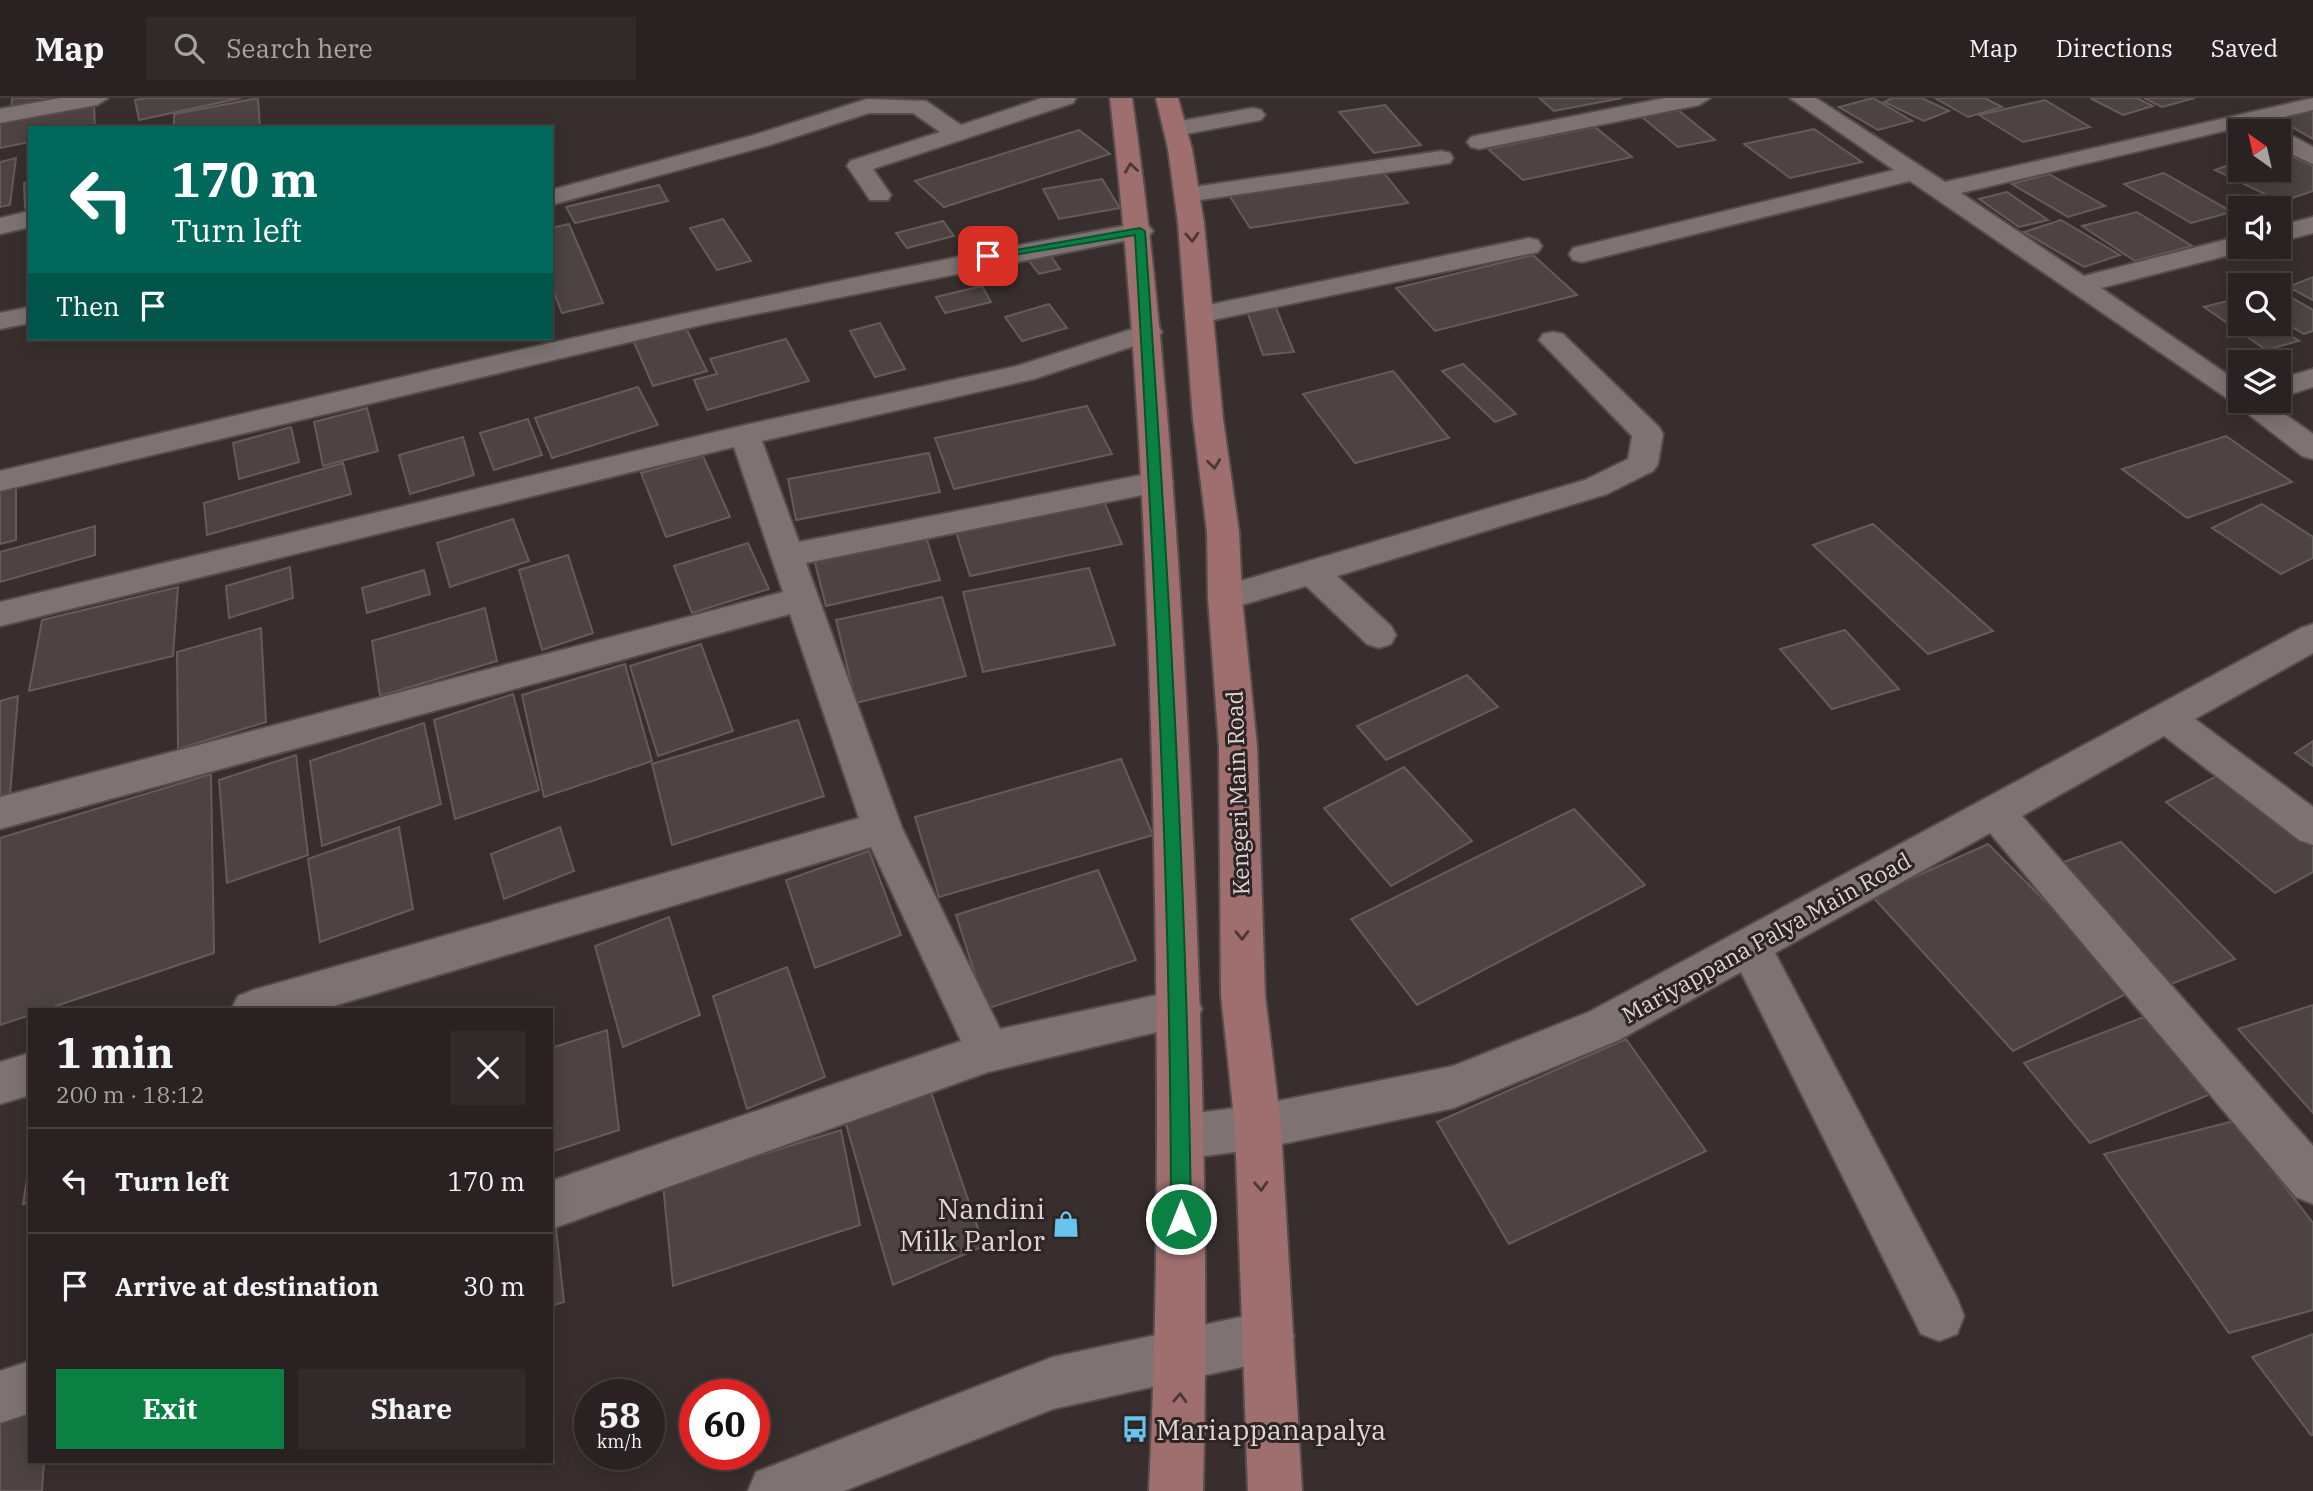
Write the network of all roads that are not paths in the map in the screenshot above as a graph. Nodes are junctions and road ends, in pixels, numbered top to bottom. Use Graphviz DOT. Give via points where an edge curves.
graph roads {
  1 [pos="97,98"];
  2 [pos="1065,98"];
  3 [pos="1121,98"];
  4 [pos="1699,98"];
  5 [pos="1837,98"];
  6 [pos="1806,101"];
  7 [pos="2313,103"];
  8 [pos="1171,113"];
  9 [pos="1252,115"];
  10 [pos="0,116"];
  11 [pos="2273,119"];
  12 [pos="2228,132"];
  13 [pos="957,133"];
  14 [pos="1479,142"];
  15 [pos="2291,145"];
  16 [pos="2313,157"];
  17 [pos="1441,158"];
  18 [pos="1914,172"];
  19 [pos="1941,190"];
  20 [pos="879,195"];
  21 [pos="1187,195"];
  22 [pos="553,197"];
  23 [pos="28,219"];
  24 [pos="2313,225"];
  25 [pos="0,226"];
  26 [pos="1140,231"];
  27 [pos="2291,231"];
  28 [pos="1529,246"];
  29 [pos="2228,247"];
  30 [pos="1582,254"];
  31 [pos="2077,286"];
  32 [pos="28,315"];
  33 [pos="1199,315"];
  34 [pos="0,321"];
  35 [pos="1148,332"];
  36 [pos="1553,340"];
  37 [pos="545,343"];
  38 [pos="2313,378"];
  39 [pos="2291,385"];
  40 [pos="2228,388"];
  41 [pos="2263,413"];
  42 [pos="745,435"];
  43 [pos="2313,449"];
  44 [pos="0,481"];
  45 [pos="1157,482"];
  46 [pos="787,556"];
  47 [pos="1312,572"];
  48 [pos="1225,598"];
  49 [pos="802,600"];
  50 [pos="0,614"];
  51 [pos="1379,635"];
  52 [pos="2313,637"];
  53 [pos="2166,717"];
  54 [pos="1994,811"];
  55 [pos="0,813"];
  56 [pos="882,828"];
  57 [pos="2313,829"];
  58 [pos="1749,946"];
  59 [pos="260,1008"];
  60 [pos="1180,1009"];
  61 [pos="988,1052"];
  62 [pos="28,1075"];
  63 [pos="0,1083"];
  64 [pos="1258,1127"];
  65 [pos="1181,1137"];
  66 [pos="2313,1181"];
  67 [pos="553,1204"];
  68 [pos="1939,1315"];
  69 [pos="1269,1336"];
  70 [pos="1182,1354"];
  71 [pos="28,1388"];
  72 [pos="0,1397"];
  73 [pos="775,1491"];
  74 [pos="1176,1491"];
  75 [pos="1275,1491"];
  1 -- 10 [label="street"];
  2 -- 13 [label="street"];
  26 -- 3 [label="main road, one-way"];
  4 -- 14 [label="street"];
  5 -- 6 [label="street"];
  6 -- 18 [label="street"];
  7 -- 11 [label="street"];
  8 -- 9 [label="street"];
  8 -- 21 [label="main road, Kengeri Main Road"];
  12 -- 19 [label="street"];
  13 -- 20 [label="street" via="859,166"];
  13 -- 22 [label="street" via="918,106 867,106"];
  15 -- 16 [label="street"];
  17 -- 21 [label="street"];
  18 -- 19 [label="street"];
  18 -- 30 [label="street"];
  19 -- 31 [label="street"];
  21 -- 33 [label="main road, Kengeri Main Road, one-way"];
  23 -- 25 [label="street"];
  24 -- 27 [label="street"];
  26 -- 35 [label="main road"];
  26 -- 37 [label="street" via="962,260"];
  28 -- 33 [label="street"];
  29 -- 31 [label="street"];
  31 -- 40 [label="street"];
  32 -- 34 [label="street"];
  33 -- 48 [label="main road, Kengeri Main Road, one-way" via="1223,532"];
  35 -- 42 [label="street" via="1024,373"];
  35 -- 45 [label="main road"];
  36 -- 47 [label="street" via="1648,435 1642,464 1596,487"];
  37 -- 44 [label="street" via="465,372"];
  38 -- 39 [label="street"];
  41 -- 43 [label="street"];
  42 -- 46 [label="street"];
  42 -- 50 [label="street"];
  45 -- 46 [label="street"];
  45 -- 60 [label="main road"];
  46 -- 49 [label="street"];
  47 -- 48 [label="street"];
  47 -- 51 [label="street"];
  48 -- 64 [label="main road, Kengeri Main Road, one-way" via="1238,747 1243,995"];
  49 -- 55 [label="street"];
  49 -- 56 [label="street"];
  52 -- 53 [label="street, Mariyappana Palya Main Road"];
  53 -- 54 [label="street, Mariyappana Palya Main Road"];
  53 -- 57 [label="street"];
  54 -- 58 [label="street, Mariyappana Palya Main Road"];
  54 -- 66 [label="street"];
  56 -- 59 [label="street"];
  56 -- 61 [label="street"];
  58 -- 64 [label="street, Mariyappana Palya Main Road" via="1604,1026 1454,1087"];
  58 -- 68 [label="street"];
  60 -- 61 [label="street"];
  60 -- 65 [label="main road"];
  61 -- 67 [label="street"];
  62 -- 63 [label="street"];
  64 -- 65 [label="street, Mariyappana Palya Main Road"];
  64 -- 69 [label="main road, Kengeri Main Road, one-way"];
  65 -- 70 [label="main road"];
  69 -- 70 [label="street"];
  69 -- 75 [label="main road, Kengeri Main Road"];
  70 -- 73 [label="street" via="1053,1383"];
  74 -- 70 [label="main road, one-way"];
  71 -- 72 [label="street"];
}
